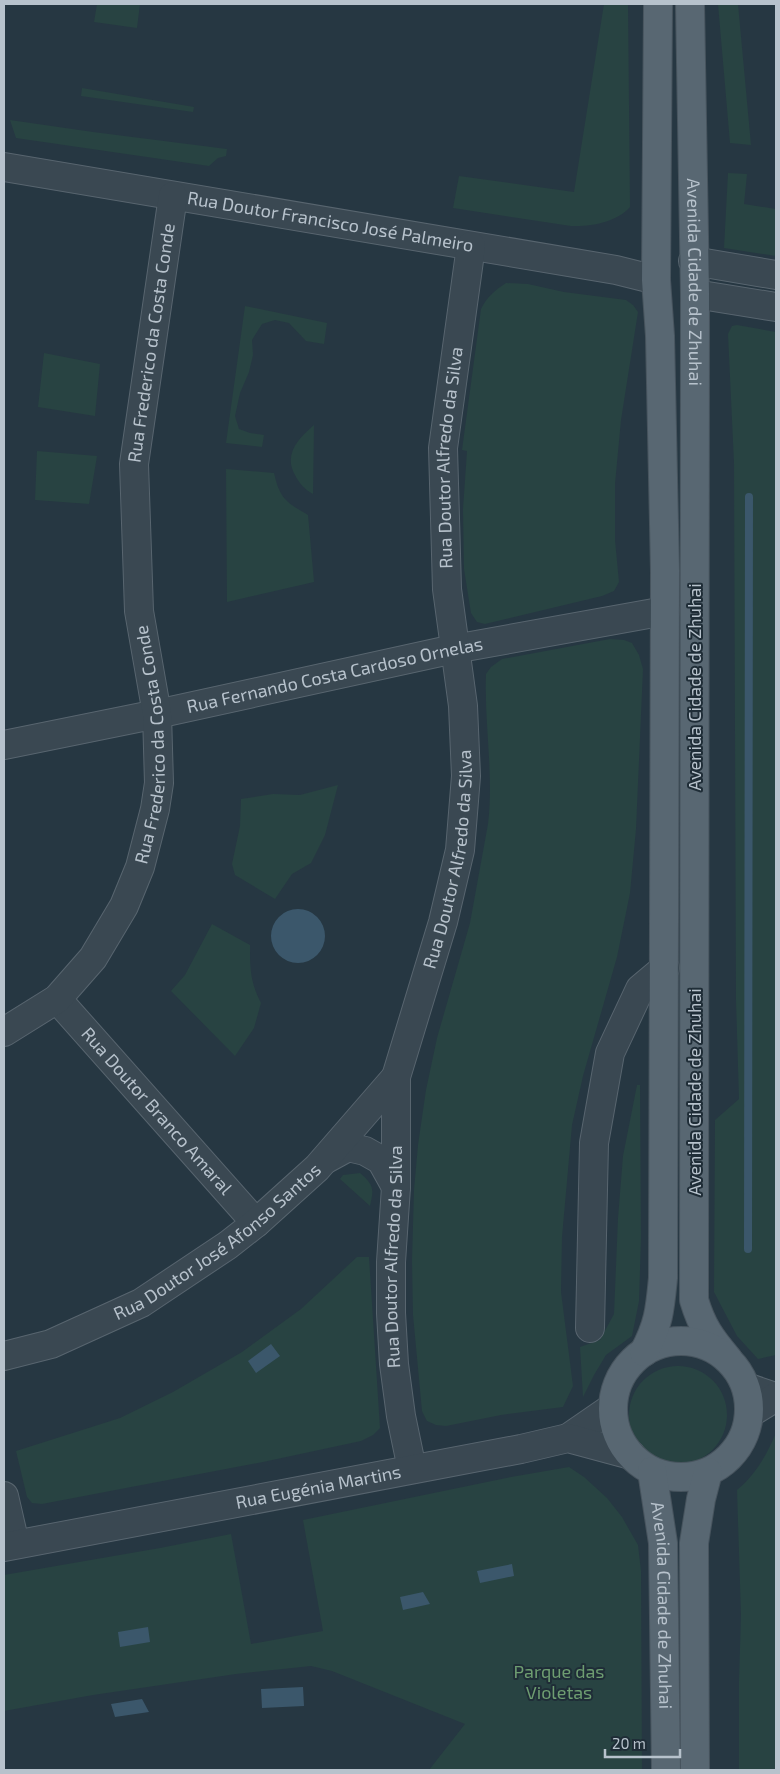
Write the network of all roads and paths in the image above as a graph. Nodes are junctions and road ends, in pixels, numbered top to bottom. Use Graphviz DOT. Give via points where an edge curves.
graph roads {
  1 [pos="658,4"];
  2 [pos="690,4"];
  3 [pos="4,167"];
  4 [pos="173,196"];
  5 [pos="471,246"];
  6 [pos="694,261"];
  7 [pos="776,275"];
  8 [pos="656,280"];
  9 [pos="695,294"];
  10 [pos="776,307"];
  11 [pos="666,611"];
  12 [pos="454,649"];
  13 [pos="157,714"];
  14 [pos="4,745"];
  15 [pos="665,968"];
  16 [pos="57,999"];
  17 [pos="4,1032"];
  18 [pos="396,1077"];
  19 [pos="326,1159"];
  20 [pos="396,1187"];
  21 [pos="256,1223"];
  22 [pos="590,1328"];
  23 [pos="644,1352"];
  24 [pos="4,1356"];
  25 [pos="728,1360"];
  26 [pos="776,1397"];
  27 [pos="748,1400"];
  28 [pos="613,1407"];
  29 [pos="568,1438"];
  30 [pos="641,1463"];
  31 [pos="412,1469"];
  32 [pos="708,1472"];
  33 [pos="4,1496"];
  34 [pos="9,1545"];
  35 [pos="666,1770"];
  36 [pos="695,1770"];
  1 -- 8 [label="main road, Avenida Cidade de Zhuhai"];
  2 -- 6 [label="main road, Avenida Cidade de Zhuhai"];
  3 -- 4 [label="street, Rua Doutor Francisco José Palmeiro"];
  4 -- 5 [label="street, Rua Doutor Francisco José Palmeiro"];
  4 -- 13 [label="street, Rua Frederico da Costa Conde" via="134,464 139,611"];
  5 -- 8 [label="street, Rua Doutor Francisco José Palmeiro" via="616,270"];
  5 -- 12 [label="street, Rua Doutor Alfredo da Silva" via="443,448 447,589"];
  6 -- 7 [label="street"];
  6 -- 9 [label="main road, Avenida Cidade de Zhuhai"];
  8 -- 11 [label="main road, Avenida Cidade de Zhuhai"];
  9 -- 10 [label="street"];
  9 -- 25 [label="main road, Avenida Cidade de Zhuhai" via="694,1300 700,1321"];
  11 -- 12 [label="street, Rua Fernando Costa Cardoso Ornelas"];
  11 -- 15 [label="main road, Avenida Cidade de Zhuhai"];
  12 -- 13 [label="street, Rua Fernando Costa Cardoso Ornelas"];
  12 -- 18 [label="street, Rua Doutor Alfredo da Silva" via="462,696 466,776 460,850 443,922"];
  13 -- 14 [label="street, Rua Fernando Costa Cardoso Ornelas"];
  13 -- 16 [label="street, Rua Frederico da Costa Conde" via="159,783 140,867 124,906 93,958"];
  15 -- 22 [label="street" via="640,989 610,1053 594,1143"];
  15 -- 23 [label="main road, Avenida Cidade de Zhuhai" via="663,1278 659,1314"];
  16 -- 17 [label="street, Rua Frederico da Costa Conde"];
  16 -- 21 [label="street, Rua Doutor Branco Amaral"];
  18 -- 19 [label="street, Rua Doutor José Afonso Santos"];
  18 -- 20 [label="street, Rua Doutor Alfredo da Silva"];
  19 -- 20 [label="street" via="348,1147 365,1151 381,1160"];
  19 -- 21 [label="street, Rua Doutor José Afonso Santos"];
  20 -- 31 [label="street, Rua Doutor Alfredo da Silva" via="391,1262 394,1356 401,1416"];
  21 -- 24 [label="street, Rua Doutor José Afonso Santos" via="141,1303 51,1344"];
  23 -- 25 [label="main road" via="664,1343 687,1342 709,1347"];
  23 -- 28 [label="main road" via="628,1367 617,1386"];
  25 -- 27 [label="main road" via="738,1372"];
  26 -- 27 [label="street"];
  27 -- 32 [label="main road" via="746,1432 737,1449"];
  28 -- 29 [label="street"];
  28 -- 30 [label="main road" via="620,1441"];
  29 -- 30 [label="street, Rua Eugénia Martins"];
  29 -- 31 [label="street, Rua Eugénia Martins"];
  30 -- 32 [label="main road" via="670,1477 690,1477"];
  30 -- 35 [label="main road, Avenida Cidade de Zhuhai" via="663,1543"];
  31 -- 34 [label="street, Rua Eugénia Martins"];
  32 -- 36 [label="main road, Avenida Cidade de Zhuhai" via="700,1499 694,1543"];
  33 -- 34 [label="street"];
}
